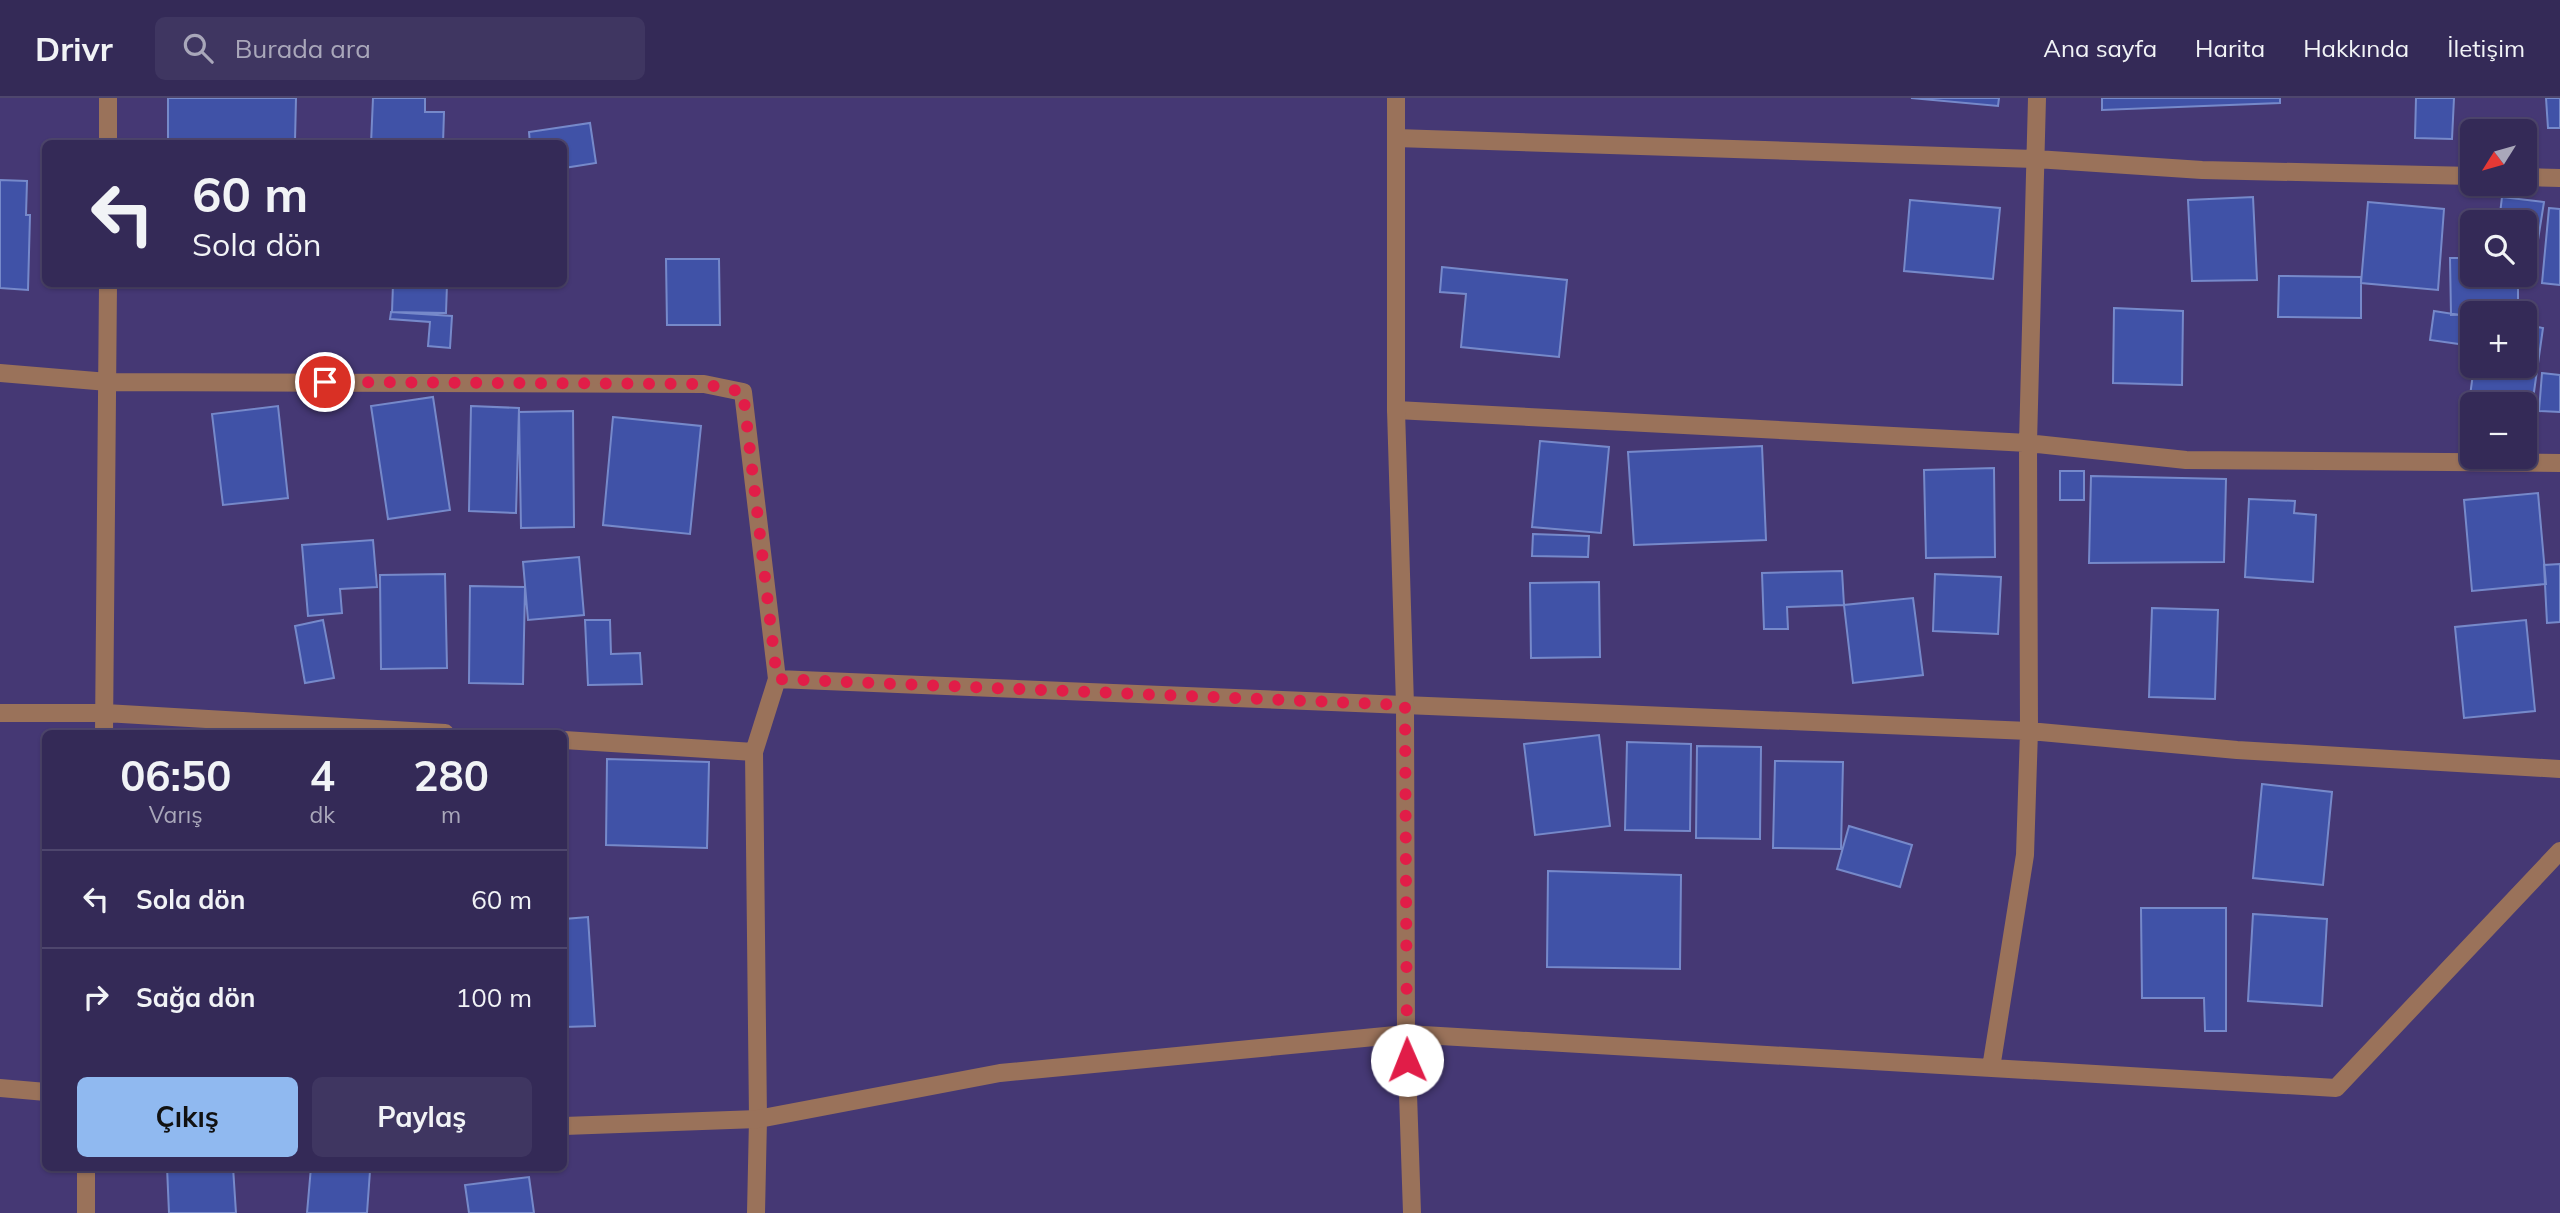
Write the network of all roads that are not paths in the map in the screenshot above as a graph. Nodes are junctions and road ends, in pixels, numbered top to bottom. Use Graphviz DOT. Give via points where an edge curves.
graph roads {
  1 [pos="108,98"];
  2 [pos="1396,98"];
  3 [pos="2037,98"];
  4 [pos="1396,138"];
  5 [pos="108,140"];
  6 [pos="2036,159"];
  7 [pos="2460,176"];
  8 [pos="2538,177"];
  9 [pos="2560,178"];
  10 [pos="108,287"];
  11 [pos="0,373"];
  12 [pos="108,382"];
  13 [pos="1396,410"];
  14 [pos="2028,443"];
  15 [pos="2560,463"];
  16 [pos="777,679"];
  17 [pos="1405,705"];
  18 [pos="0,713"];
  19 [pos="105,713"];
  20 [pos="104,730"];
  21 [pos="394,730"];
  22 [pos="2029,731"];
  23 [pos="567,740"];
  24 [pos="754,752"];
  25 [pos="2560,769"];
  26 [pos="2560,851"];
  27 [pos="1406,1034"];
  28 [pos="1991,1068"];
  29 [pos="0,1088"];
  30 [pos="42,1092"];
  31 [pos="758,1119"];
  32 [pos="567,1126"];
  33 [pos="86,1171"];
  34 [pos="86,1213"];
  35 [pos="756,1213"];
  36 [pos="1412,1213"];
  1 -- 5 [label="street"];
  2 -- 4 [label="street"];
  3 -- 6 [label="street"];
  4 -- 6 [label="street"];
  4 -- 13 [label="street"];
  6 -- 7 [label="street" via="2202,170"];
  6 -- 14 [label="street"];
  8 -- 9 [label="street"];
  10 -- 12 [label="street"];
  11 -- 12 [label="street"];
  12 -- 16 [label="street" via="704,384 743,392"];
  12 -- 19 [label="street"];
  13 -- 14 [label="street"];
  13 -- 17 [label="street"];
  14 -- 15 [label="street" via="2186,460"];
  14 -- 22 [label="street"];
  16 -- 17 [label="street"];
  16 -- 24 [label="street"];
  17 -- 22 [label="street"];
  17 -- 27 [label="street"];
  18 -- 19 [label="street"];
  19 -- 20 [label="street"];
  19 -- 21 [label="street"];
  22 -- 25 [label="street" via="2237,750"];
  22 -- 28 [label="street" via="2025,855"];
  23 -- 24 [label="street"];
  24 -- 31 [label="street"];
  26 -- 28 [label="street" via="2336,1088"];
  27 -- 28 [label="street"];
  27 -- 31 [label="street" via="1000,1073"];
  27 -- 36 [label="street"];
  29 -- 30 [label="street"];
  31 -- 32 [label="street"];
  31 -- 35 [label="street"];
  33 -- 34 [label="street"];
}
